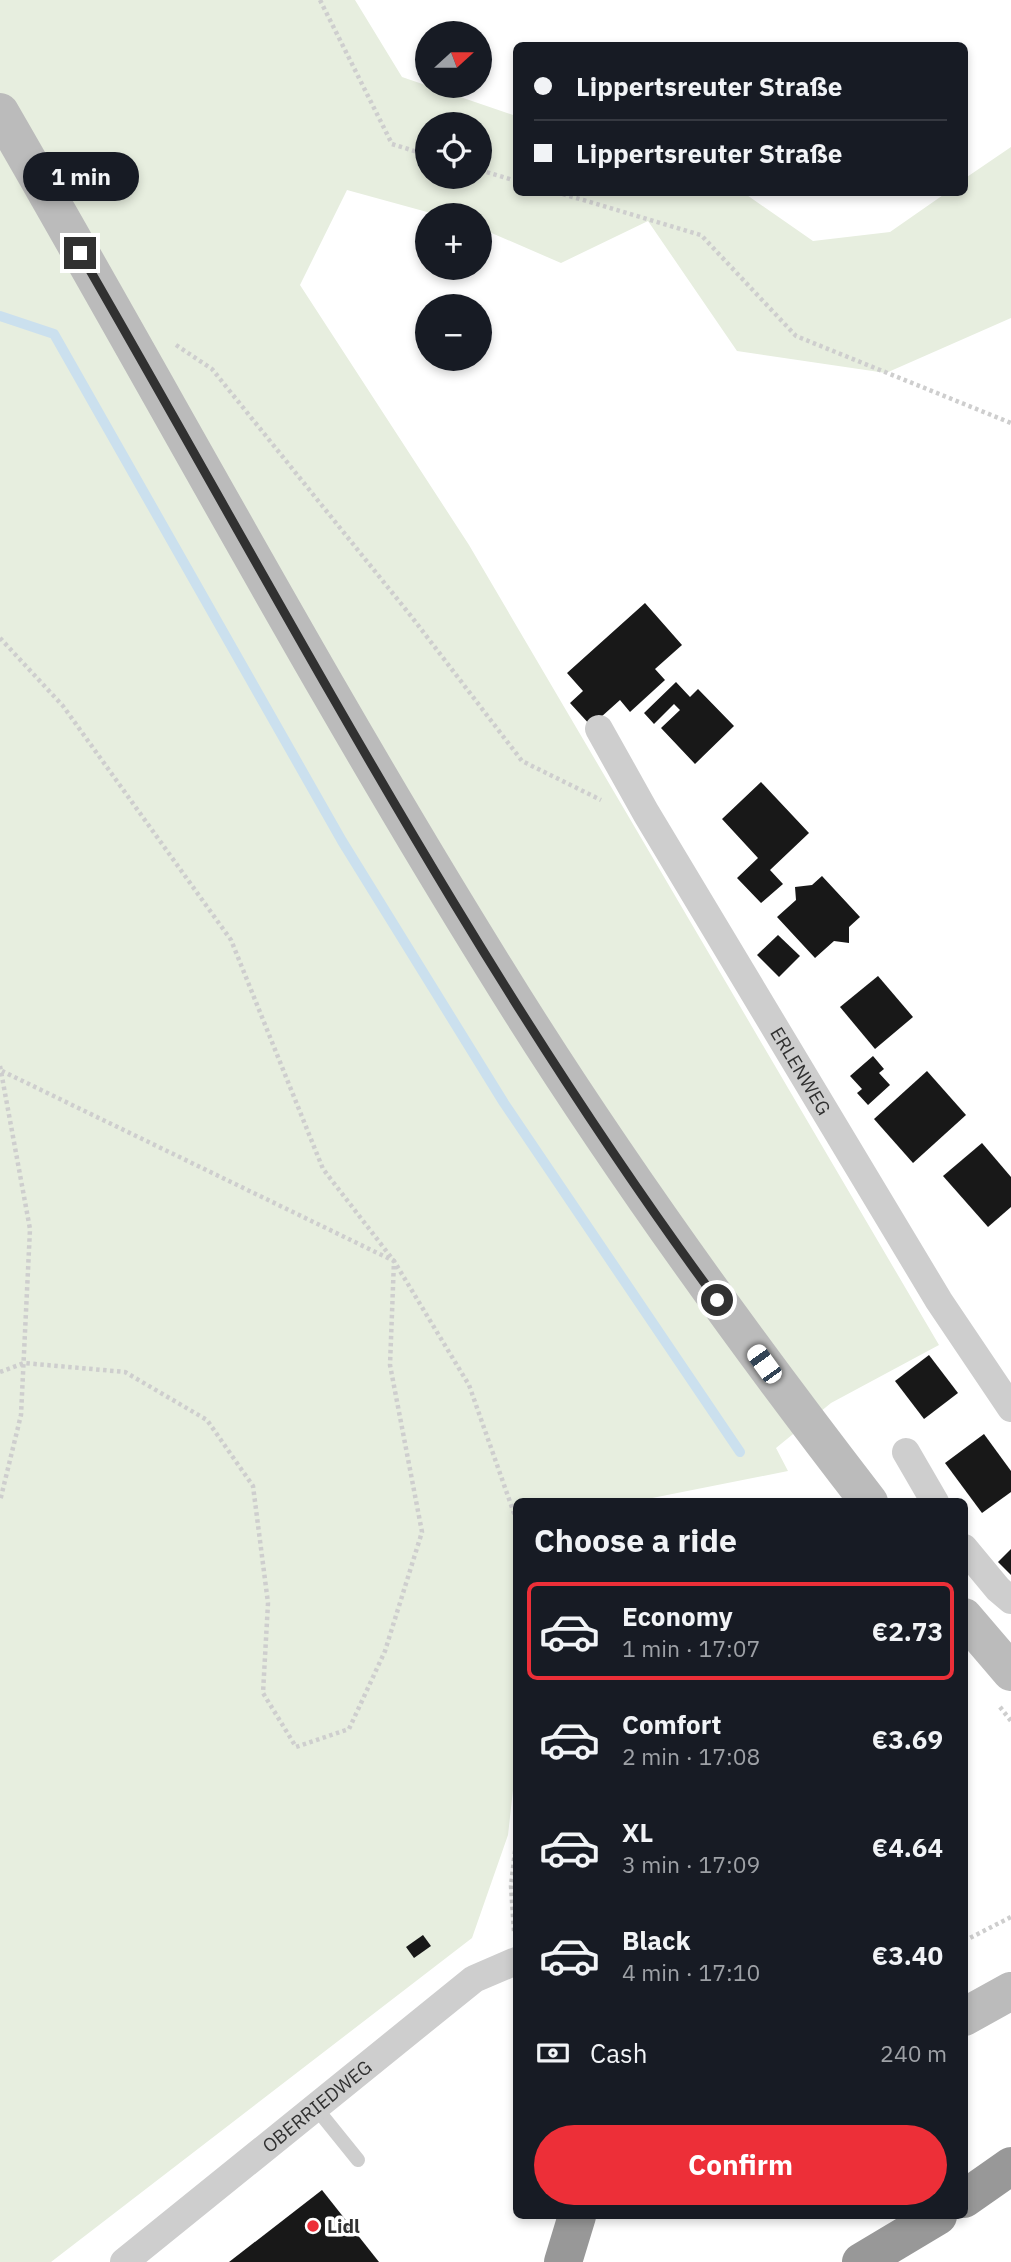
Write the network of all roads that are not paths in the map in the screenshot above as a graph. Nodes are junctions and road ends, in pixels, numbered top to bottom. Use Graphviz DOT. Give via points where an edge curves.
graph roads {
  1 [pos="0,112"];
  2 [pos="599,729"];
  3 [pos="1011,1408"];
  4 [pos="906,1452"];
  5 [pos="866,1498"];
  6 [pos="933,1498"];
  7 [pos="968,1553"];
  8 [pos="1011,1600"];
  9 [pos="968,1623"];
  10 [pos="1011,1672"];
  11 [pos="513,1950"];
  12 [pos="1011,1992"];
  13 [pos="968,2015"];
  14 [pos="316,2108"];
  15 [pos="358,2160"];
  16 [pos="1011,2166"];
  17 [pos="968,2196"];
  18 [pos="933,2219"];
  19 [pos="124,2262"];
  20 [pos="861,2262"];
  1 -- 5 [label="street" via="494,969 670,1235"];
  2 -- 3 [label="street, ERLENWEG" via="939,1301"];
  4 -- 6 [label="street"];
  7 -- 8 [label="street"];
  9 -- 10 [label="street"];
  11 -- 14 [label="street, OBERRIEDWEG"];
  12 -- 13 [label="street"];
  14 -- 15 [label="lane"];
  14 -- 19 [label="street, OBERRIEDWEG"];
  16 -- 17 [label="highway"];
  18 -- 20 [label="highway"];
}
